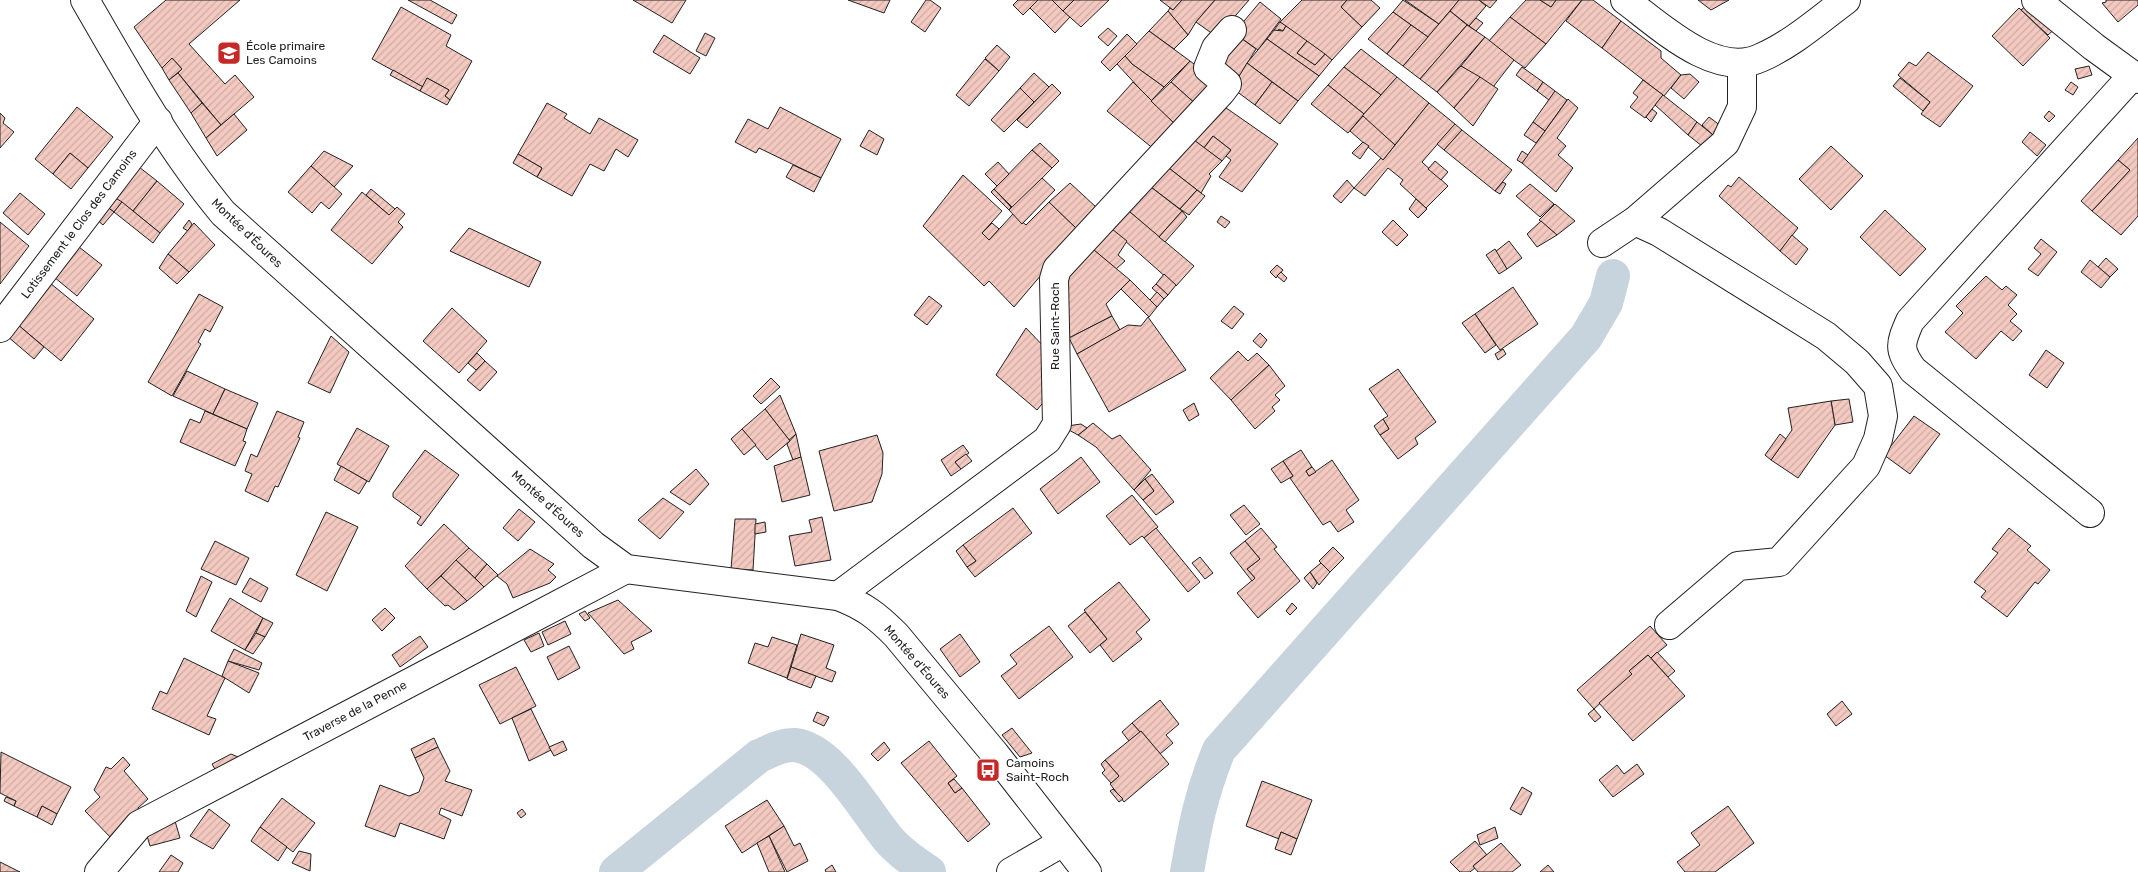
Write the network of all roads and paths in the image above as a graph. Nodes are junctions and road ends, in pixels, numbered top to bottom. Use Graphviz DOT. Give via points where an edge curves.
graph roads {
  1 [pos="85,0"];
  2 [pos="1625,0"];
  3 [pos="1846,0"];
  4 [pos="2036,0"];
  5 [pos="1232,30"];
  6 [pos="1742,63"];
  7 [pos="2136,77"];
  8 [pos="158,121"];
  9 [pos="1635,221"];
  10 [pos="1602,244"];
  11 [pos="0,328"];
  12 [pos="2090,513"];
  13 [pos="626,569"];
  14 [pos="838,596"];
  15 [pos="1669,625"];
  16 [pos="1063,842"];
  17 [pos="99,872"];
  18 [pos="1011,872"];
  19 [pos="1087,872"];
  1 -- 8 [label="street, Montée d'Éoures"];
  2 -- 6 [label="street" via="1700,53 1721,61"];
  3 -- 6 [label="street" via="1777,50"];
  4 -- 7 [label="street"];
  5 -- 14 [label="street, Rue Saint-Roch" via="1216,48 1208,68 1227,84 1222,92 1057,269 1054,279 1056,424 1047,440"];
  6 -- 9 [label="street" via="1742,107 1725,143"];
  7 -- 12 [label="street" via="1910,321 1901,343 1904,357 1913,370"];
  8 -- 11 [label="street, Lotissement le Clos des Camoins"];
  8 -- 13 [label="street, Montée d'Éoures" via="223,213 593,544"];
  9 -- 10 [label="street"];
  9 -- 15 [label="street" via="1659,232 1826,336 1857,362 1878,386 1883,416 1878,439 1866,466 1779,562 1738,566"];
  13 -- 14 [label="street, Montée d'Éoures"];
  13 -- 17 [label="street, Traverse de la Penne" via="139,825"];
  14 -- 16 [label="street, Montée d'Éoures" via="861,605 896,635"];
  16 -- 18 [label="street"];
  16 -- 19 [label="street, Montée d'Éoures"];
}
